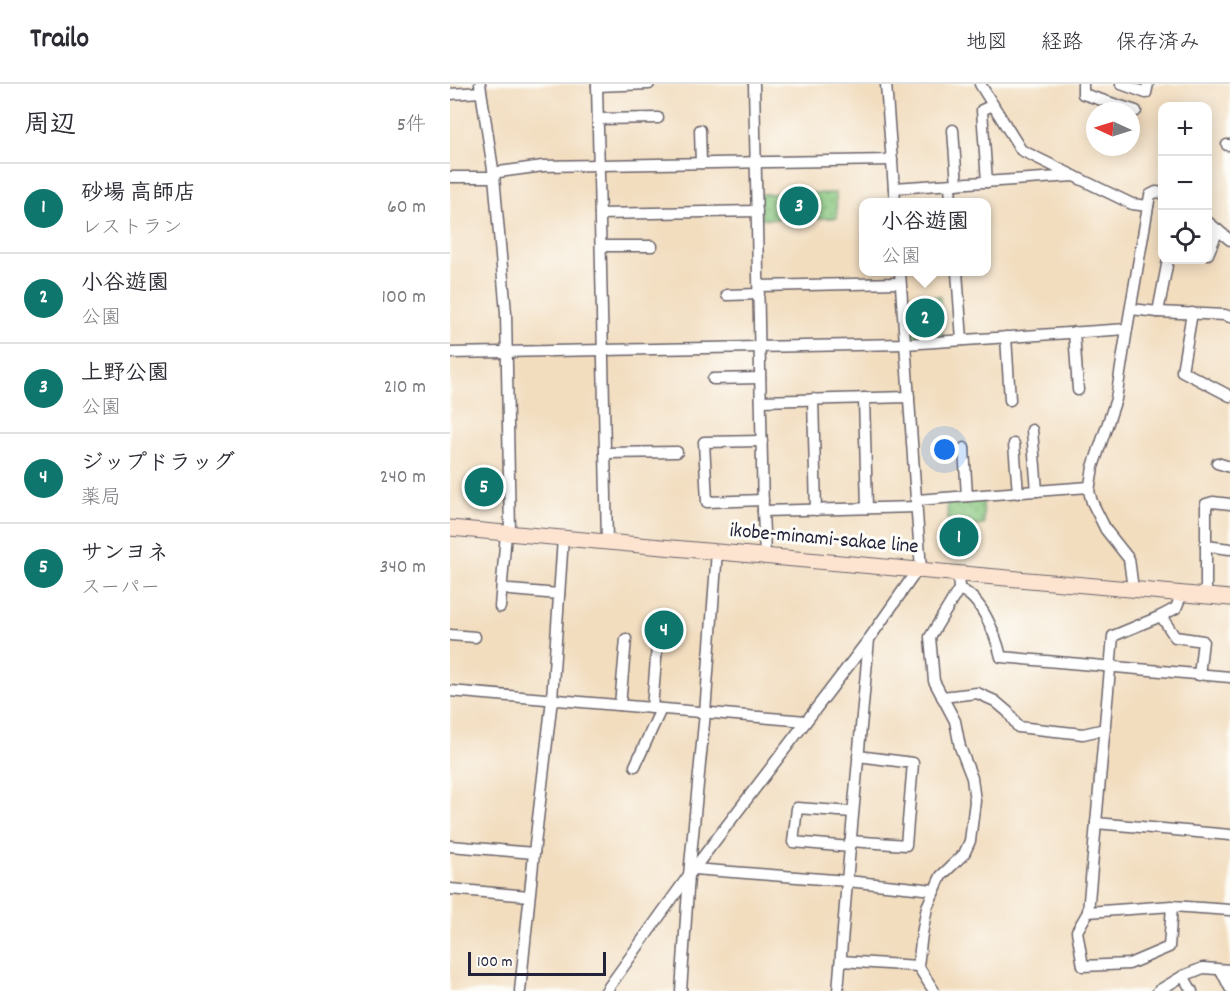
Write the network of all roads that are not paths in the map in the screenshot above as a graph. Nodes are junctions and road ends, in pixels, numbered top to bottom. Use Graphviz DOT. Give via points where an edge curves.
graph roads {
  1 [pos="649,84"];
  2 [pos="754,84"];
  3 [pos="886,84"];
  4 [pos="980,84"];
  5 [pos="1083,84"];
  6 [pos="1121,84"];
  7 [pos="1148,84"];
  8 [pos="597,85"];
  9 [pos="481,88"];
  10 [pos="450,94"];
  11 [pos="1108,102"];
  12 [pos="993,105"];
  13 [pos="658,118"];
  14 [pos="598,119"];
  15 [pos="700,130"];
  16 [pos="952,130"];
  17 [pos="892,160"];
  18 [pos="756,162"];
  19 [pos="701,163"];
  20 [pos="599,165"];
  21 [pos="494,176"];
  22 [pos="1074,176"];
  23 [pos="450,177"];
  24 [pos="987,182"];
  25 [pos="954,184"];
  26 [pos="894,188"];
  27 [pos="1158,192"];
  28 [pos="895,198"];
  29 [pos="952,198"];
  30 [pos="1148,206"];
  31 [pos="758,211"];
  32 [pos="600,214"];
  33 [pos="1212,225"];
  34 [pos="1218,230"];
  35 [pos="1230,240"];
  36 [pos="1212,244"];
  37 [pos="601,246"];
  38 [pos="652,246"];
  39 [pos="1167,264"];
  40 [pos="957,276"];
  41 [pos="900,277"];
  42 [pos="759,290"];
  43 [pos="727,295"];
  44 [pos="1131,309"];
  45 [pos="1158,312"];
  46 [pos="1192,313"];
  47 [pos="1230,316"];
  48 [pos="1127,329"];
  49 [pos="1074,332"];
  50 [pos="1006,337"];
  51 [pos="962,340"];
  52 [pos="905,344"];
  53 [pos="760,346"];
  54 [pos="602,350"];
  55 [pos="507,352"];
  56 [pos="450,353"];
  57 [pos="760,378"];
  58 [pos="713,379"];
  59 [pos="1078,390"];
  60 [pos="1230,396"];
  61 [pos="909,397"];
  62 [pos="864,398"];
  63 [pos="813,399"];
  64 [pos="1010,400"];
  65 [pos="761,401"];
  66 [pos="1032,430"];
  67 [pos="762,441"];
  68 [pos="1014,444"];
  69 [pos="964,448"];
  70 [pos="677,452"];
  71 [pos="605,453"];
  72 [pos="1217,463"];
  73 [pos="1230,467"];
  74 [pos="1089,487"];
  75 [pos="1037,491"];
  76 [pos="1018,493"];
  77 [pos="967,496"];
  78 [pos="917,504"];
  79 [pos="1230,504"];
  80 [pos="763,506"];
  81 [pos="867,508"];
  82 [pos="816,510"];
  83 [pos="450,528"];
  84 [pos="508,533"];
  85 [pos="563,538"];
  86 [pos="607,542"];
  87 [pos="1206,546"];
  88 [pos="1230,549"];
  89 [pos="717,551"];
  90 [pos="765,556"];
  91 [pos="920,570"];
  92 [pos="958,573"];
  93 [pos="502,587"];
  94 [pos="959,589"];
  95 [pos="1133,589"];
  96 [pos="559,594"];
  97 [pos="1182,594"];
  98 [pos="1206,596"];
  99 [pos="1230,598"];
  100 [pos="500,607"];
  101 [pos="1161,616"];
  102 [pos="657,634"];
  103 [pos="450,635"];
  104 [pos="475,637"];
  105 [pos="626,639"];
  106 [pos="869,639"];
  107 [pos="1110,667"];
  108 [pos="1200,675"];
  109 [pos="1230,677"];
  110 [pos="450,691"];
  111 [pos="942,697"];
  112 [pos="552,699"];
  113 [pos="620,705"];
  114 [pos="656,708"];
  115 [pos="705,713"];
  116 [pos="806,721"];
  117 [pos="1105,729"];
  118 [pos="858,756"];
  119 [pos="635,766"];
  120 [pos="853,812"];
  121 [pos="1096,823"];
  122 [pos="1230,834"];
  123 [pos="850,844"];
  124 [pos="450,846"];
  125 [pos="534,853"];
  126 [pos="692,872"];
  127 [pos="847,881"];
  128 [pos="450,890"];
  129 [pos="934,890"];
  130 [pos="529,896"];
  131 [pos="1172,906"];
  132 [pos="1230,910"];
  133 [pos="1088,912"];
  134 [pos="841,961"];
  135 [pos="918,966"];
  136 [pos="1225,970"];
  137 [pos="1183,976"];
  138 [pos="1230,988"];
  139 [pos="520,991"];
  140 [pos="606,991"];
  141 [pos="681,991"];
  142 [pos="838,991"];
  143 [pos="934,991"];
  144 [pos="1158,991"];
  145 [pos="1192,991"];
  1 -- 8 [label="street"];
  2 -- 18 [label="street"];
  3 -- 17 [label="street"];
  4 -- 12 [label="street"];
  5 -- 11 [label="street" via="1083,94"];
  6 -- 7 [label="street" via="1146,93"];
  8 -- 14 [label="street"];
  9 -- 10 [label="street"];
  9 -- 21 [label="street"];
  12 -- 22 [label="street" via="1022,150"];
  12 -- 24 [label="street" via="982,110"];
  13 -- 14 [label="street"];
  14 -- 20 [label="street"];
  15 -- 19 [label="street"];
  16 -- 25 [label="street"];
  17 -- 18 [label="street"];
  17 -- 26 [label="street"];
  18 -- 19 [label="street"];
  18 -- 31 [label="street"];
  19 -- 20 [label="street"];
  20 -- 21 [label="street" via="543,166"];
  20 -- 32 [label="street"];
  21 -- 23 [label="street"];
  21 -- 55 [label="street"];
  22 -- 24 [label="street"];
  22 -- 30 [label="street" via="1132,204"];
  24 -- 25 [label="street"];
  25 -- 26 [label="street"];
  25 -- 29 [label="street"];
  26 -- 28 [label="street"];
  27 -- 30 [label="street" via="1150,195"];
  30 -- 44 [label="street"];
  31 -- 32 [label="street"];
  31 -- 42 [label="street"];
  32 -- 37 [label="street"];
  33 -- 34 [label="street"];
  34 -- 35 [label="street"];
  34 -- 36 [label="street"];
  37 -- 38 [label="street"];
  37 -- 54 [label="street"];
  39 -- 45 [label="street"];
  40 -- 51 [label="street"];
  41 -- 42 [label="street"];
  41 -- 52 [label="street"];
  42 -- 43 [label="street"];
  42 -- 53 [label="street"];
  44 -- 45 [label="street"];
  44 -- 48 [label="street"];
  45 -- 46 [label="street"];
  46 -- 47 [label="street"];
  46 -- 60 [label="street" via="1182,371"];
  48 -- 49 [label="street"];
  48 -- 74 [label="street" via="1116,399"];
  49 -- 50 [label="street"];
  49 -- 59 [label="street"];
  50 -- 51 [label="street"];
  50 -- 64 [label="street"];
  51 -- 52 [label="street"];
  52 -- 53 [label="street"];
  52 -- 61 [label="street"];
  53 -- 54 [label="street"];
  53 -- 57 [label="street"];
  54 -- 55 [label="street"];
  54 -- 71 [label="street"];
  55 -- 56 [label="street"];
  55 -- 84 [label="street"];
  57 -- 58 [label="street"];
  57 -- 65 [label="street"];
  61 -- 62 [label="street"];
  61 -- 78 [label="street"];
  62 -- 63 [label="street"];
  62 -- 81 [label="street"];
  63 -- 65 [label="street"];
  63 -- 82 [label="street"];
  65 -- 67 [label="street"];
  66 -- 75 [label="street"];
  67 -- 80 [label="street"];
  67 -- 80 [label="street" via="704,442 707,502"];
  68 -- 76 [label="street"];
  69 -- 77 [label="street"];
  70 -- 71 [label="street"];
  71 -- 86 [label="street"];
  72 -- 73 [label="street"];
  74 -- 75 [label="street"];
  74 -- 95 [label="street" via="1106,530 1130,559"];
  75 -- 76 [label="street"];
  76 -- 77 [label="street"];
  77 -- 78 [label="street"];
  78 -- 81 [label="street"];
  78 -- 91 [label="street"];
  79 -- 87 [label="street" via="1206,504"];
  80 -- 82 [label="street"];
  80 -- 90 [label="street"];
  81 -- 82 [label="street"];
  83 -- 84 [label="main road, ikobe-minami-sakae line"];
  84 -- 85 [label="main road, ikobe-minami-sakae line"];
  84 -- 93 [label="street"];
  85 -- 86 [label="main road, ikobe-minami-sakae line"];
  85 -- 96 [label="street"];
  86 -- 89 [label="main road, ikobe-minami-sakae line"];
  87 -- 88 [label="street"];
  87 -- 98 [label="street"];
  89 -- 90 [label="main road, ikobe-minami-sakae line"];
  89 -- 115 [label="street"];
  90 -- 91 [label="main road, ikobe-minami-sakae line"];
  91 -- 92 [label="main road, ikobe-minami-sakae line"];
  91 -- 106 [label="street"];
  92 -- 94 [label="street"];
  92 -- 95 [label="main road, ikobe-minami-sakae line"];
  93 -- 96 [label="street"];
  93 -- 100 [label="street"];
  94 -- 107 [label="street" via="980,607 1001,657"];
  94 -- 111 [label="street" via="930,637 934,681"];
  95 -- 97 [label="main road, ikobe-minami-sakae line"];
  96 -- 112 [label="street"];
  97 -- 98 [label="main road, ikobe-minami-sakae line"];
  97 -- 101 [label="street" via="1176,608"];
  98 -- 99 [label="main road, ikobe-minami-sakae line"];
  101 -- 107 [label="street" via="1113,636"];
  101 -- 108 [label="street" via="1174,637 1203,641"];
  102 -- 114 [label="street"];
  103 -- 104 [label="street"];
  105 -- 113 [label="street"];
  106 -- 116 [label="street"];
  106 -- 118 [label="street"];
  107 -- 108 [label="street"];
  107 -- 117 [label="street"];
  108 -- 109 [label="street"];
  110 -- 112 [label="street"];
  111 -- 117 [label="street" via="977,693 995,701 1018,727 1083,734"];
  111 -- 129 [label="street" via="955,721 975,801 970,842"];
  112 -- 113 [label="street"];
  112 -- 125 [label="street"];
  113 -- 114 [label="street"];
  114 -- 115 [label="street"];
  114 -- 119 [label="street"];
  115 -- 116 [label="street"];
  115 -- 126 [label="street"];
  116 -- 126 [label="street"];
  117 -- 121 [label="street"];
  118 -- 120 [label="street"];
  118 -- 123 [label="street" via="913,763 906,845"];
  120 -- 123 [label="street"];
  120 -- 123 [label="street" via="797,808 793,842"];
  121 -- 122 [label="street"];
  121 -- 133 [label="street"];
  123 -- 127 [label="street"];
  124 -- 125 [label="street"];
  125 -- 130 [label="street"];
  126 -- 127 [label="street"];
  126 -- 140 [label="street"];
  126 -- 141 [label="street"];
  127 -- 129 [label="street"];
  127 -- 134 [label="street"];
  128 -- 130 [label="street"];
  129 -- 135 [label="street" via="925,916"];
  130 -- 139 [label="street"];
  131 -- 132 [label="street"];
  131 -- 133 [label="street"];
  131 -- 133 [label="street" via="1169,948 1129,964 1083,966 1077,931"];
  134 -- 135 [label="street"];
  134 -- 142 [label="street"];
  135 -- 143 [label="street"];
  136 -- 137 [label="street" via="1203,968"];
  136 -- 138 [label="street"];
  137 -- 144 [label="street"];
  137 -- 145 [label="street"];
}
